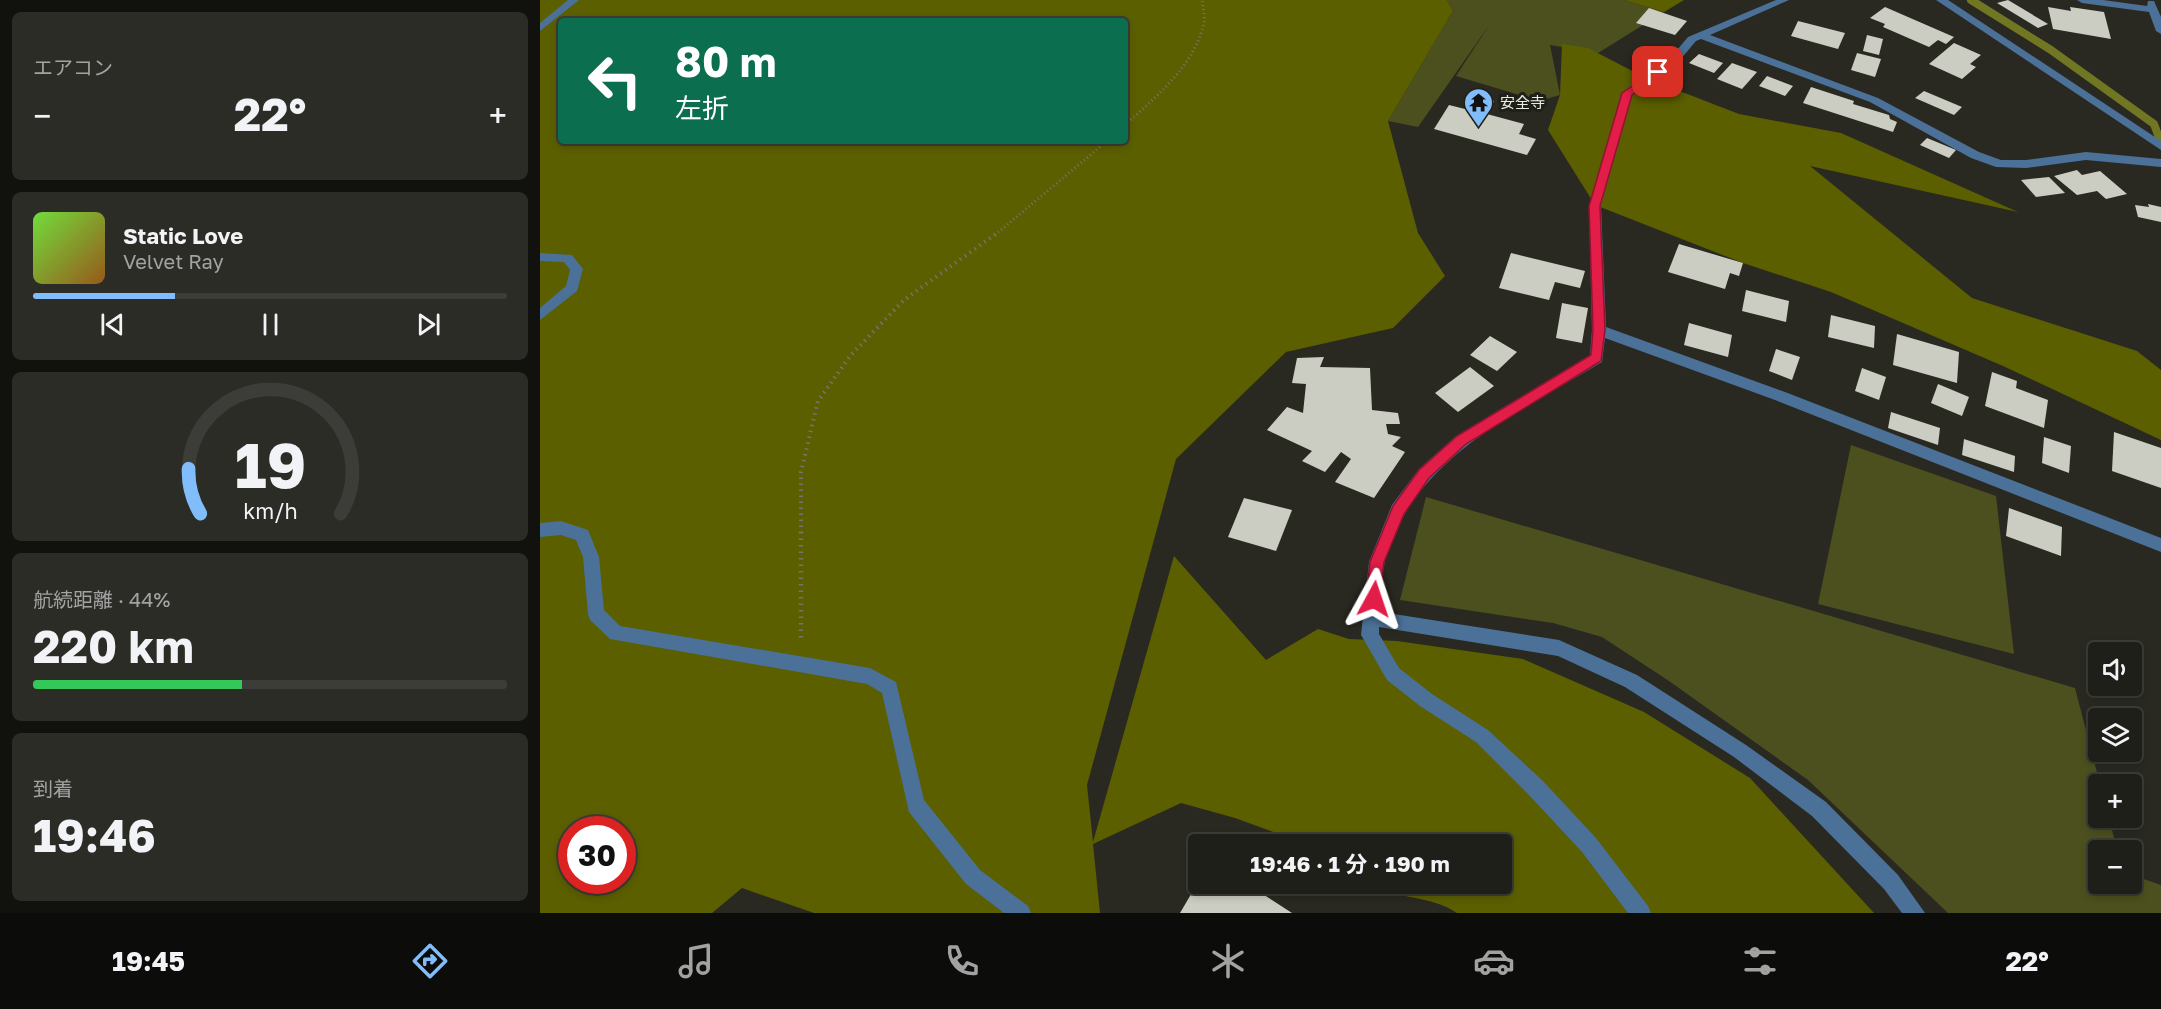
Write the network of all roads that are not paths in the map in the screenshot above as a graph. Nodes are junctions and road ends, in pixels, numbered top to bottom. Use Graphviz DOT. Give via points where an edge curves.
graph roads {
  1 [pos="574,0"];
  2 [pos="1784,0"];
  3 [pos="1941,0"];
  4 [pos="2082,0"];
  5 [pos="2152,5"];
  6 [pos="540,28"];
  7 [pos="2161,32"];
  8 [pos="1701,35"];
  9 [pos="2161,146"];
  10 [pos="2161,163"];
  11 [pos="540,257"];
  12 [pos="540,315"];
  13 [pos="1599,330"];
  14 [pos="540,530"];
  15 [pos="2161,545"];
  16 [pos="1372,618"];
  17 [pos="1020,913"];
  18 [pos="1641,913"];
  19 [pos="1916,913"];
  1 -- 6 [label="street"];
  2 -- 8 [label="street"];
  3 -- 9 [label="street"];
  4 -- 5 [label="street"];
  5 -- 7 [label="street"];
  8 -- 10 [label="street" via="1874,100 1975,155 2000,164 2086,156"];
  8 -- 13 [label="street" via="1692,39 1670,65 1627,93 1595,206"];
  11 -- 12 [label="street" via="568,258 577,269 572,288"];
  13 -- 15 [label="street" via="1780,396"];
  13 -- 16 [label="street" via="1597,358 1461,440 1424,474 1398,510 1377,562"];
  14 -- 17 [label="street" via="561,528 582,535 591,557 596,614 616,633 870,676 890,688 916,805 973,877"];
  16 -- 18 [label="street" via="1370,635 1393,674 1482,736 1536,788 1589,845"];
  16 -- 19 [label="street" via="1558,648 1631,681 1740,751 1819,809"];
}
